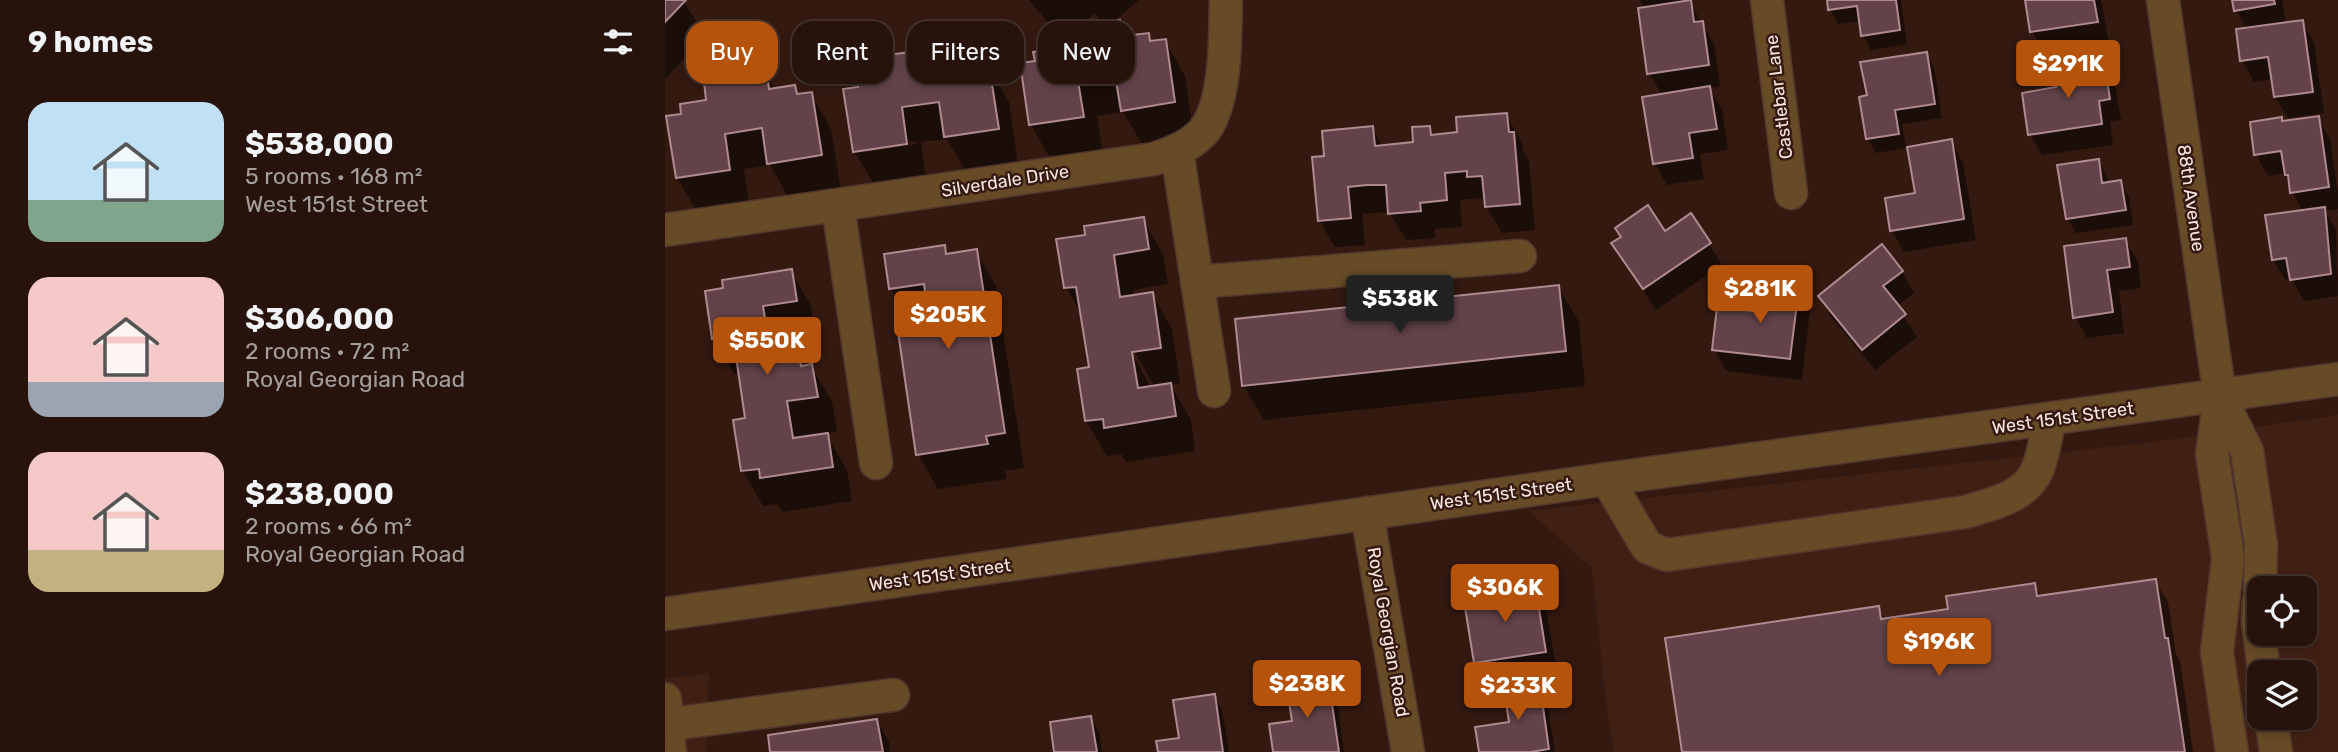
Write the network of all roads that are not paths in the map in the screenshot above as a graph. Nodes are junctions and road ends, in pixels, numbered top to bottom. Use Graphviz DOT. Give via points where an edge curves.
graph roads {
  1 [pos="1226,0"];
  2 [pos="1767,0"];
  3 [pos="2163,0"];
  4 [pos="1177,151"];
  5 [pos="1791,193"];
  6 [pos="838,206"];
  7 [pos="665,230"];
  8 [pos="1520,256"];
  9 [pos="1197,282"];
  10 [pos="2338,379"];
  11 [pos="1214,391"];
  12 [pos="2220,397"];
  13 [pos="2049,419"];
  14 [pos="876,463"];
  15 [pos="1607,479"];
  16 [pos="1367,513"];
  17 [pos="2260,576"];
  18 [pos="665,614"];
  19 [pos="893,695"];
  20 [pos="667,725"];
  21 [pos="2273,730"];
  22 [pos="1408,752"];
  23 [pos="2232,752"];
  24 [pos="2276,752"];
  1 -- 4 [label="street, Silverdale Drive" via="1219,95 1204,131"];
  2 -- 5 [label="street, Castlebar Lane"];
  3 -- 12 [label="street, 88th Avenue"];
  4 -- 6 [label="street, Silverdale Drive" via="1154,159"];
  4 -- 9 [label="street"];
  6 -- 7 [label="street, Silverdale Drive"];
  6 -- 14 [label="street"];
  8 -- 9 [label="street"];
  9 -- 11 [label="street"];
  10 -- 12 [label="street, West 151st Street"];
  12 -- 13 [label="street, West 151st Street"];
  12 -- 17 [label="street, 88th Avenue" via="2247,451 2261,545"];
  12 -- 23 [label="street, 88th Avenue" via="2213,454 2228,558 2217,652"];
  13 -- 15 [label="street, West 151st Street"];
  13 -- 15 [label="street" via="2037,470 2020,492 1994,503 1965,512 1667,555 1647,547"];
  15 -- 16 [label="street, West 151st Street"];
  16 -- 18 [label="street, West 151st Street"];
  16 -- 22 [label="street, Royal Georgian Road"];
  19 -- 20 [label="street"];
  21 -- 24 [label="street"];
}
